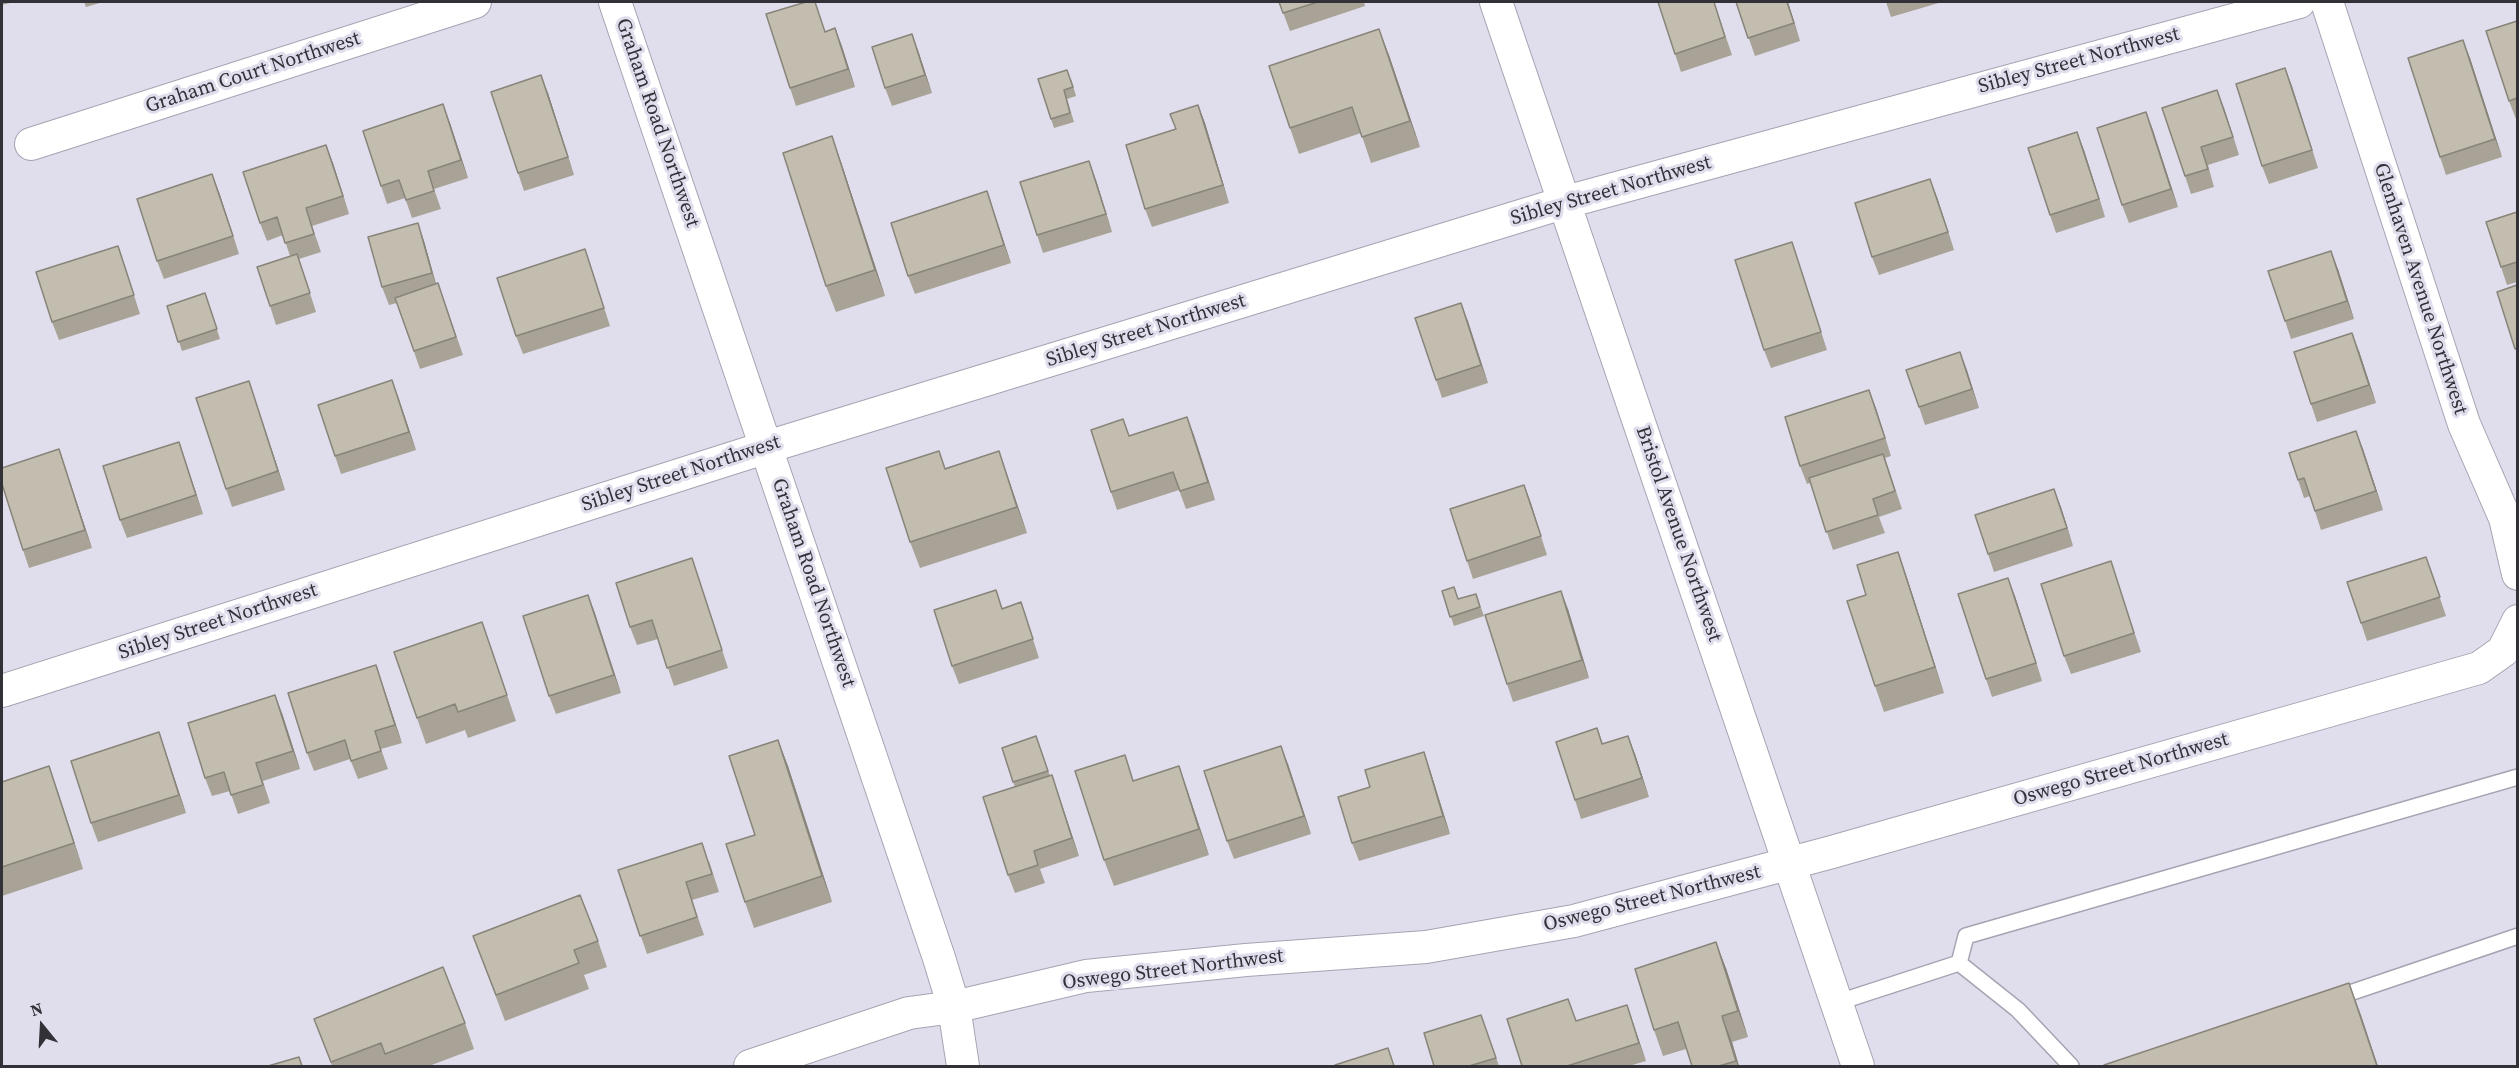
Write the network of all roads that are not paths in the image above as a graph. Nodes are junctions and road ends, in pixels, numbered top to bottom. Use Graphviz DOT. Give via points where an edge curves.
graph roads {
  1 [pos="476,2"];
  2 [pos="615,2"];
  3 [pos="1496,2"];
  4 [pos="2299,2"];
  5 [pos="2327,2"];
  6 [pos="31,144"];
  7 [pos="1566,202"];
  8 [pos="767,447"];
  9 [pos="2517,574"];
  10 [pos="2517,621"];
  11 [pos="2,691"];
  12 [pos="2517,777"];
  13 [pos="1789,864"];
  14 [pos="2517,936"];
  15 [pos="1959,963"];
  16 [pos="1836,1003"];
  17 [pos="2316,1005"];
  18 [pos="954,1007"];
  19 [pos="750,1066"];
  20 [pos="963,1066"];
  21 [pos="1858,1066"];
  22 [pos="2072,1066"];
  1 -- 6 [label="street, Graham Court Northwest"];
  2 -- 8 [label="street, Graham Road Northwest"];
  3 -- 7 [label="street, Bristol Avenue Northwest"];
  4 -- 7 [label="street, Sibley Street Northwest"];
  5 -- 9 [label="street, Glenhaven Avenue Northwest" via="2464,424 2505,518"];
  7 -- 8 [label="street, Sibley Street Northwest"];
  7 -- 13 [label="street, Bristol Avenue Northwest"];
  8 -- 11 [label="street, Sibley Street Northwest"];
  8 -- 18 [label="street, Graham Road Northwest"];
  10 -- 13 [label="street, Oswego Street Northwest" via="2503,651 2479,668"];
  12 -- 15 [label="lane" via="1966,936"];
  13 -- 16 [label="street, Bristol Avenue Northwest"];
  13 -- 18 [label="street, Oswego Street Northwest" via="1574,921 1426,947 1086,976"];
  14 -- 17 [label="lane"];
  15 -- 16 [label="lane"];
  15 -- 22 [label="lane" via="2018,1010"];
  16 -- 21 [label="street, Bristol Avenue Northwest"];
  18 -- 19 [label="street, Oswego Street Northwest" via="909,1013"];
  18 -- 20 [label="street, Graham Road Northwest"];
}
